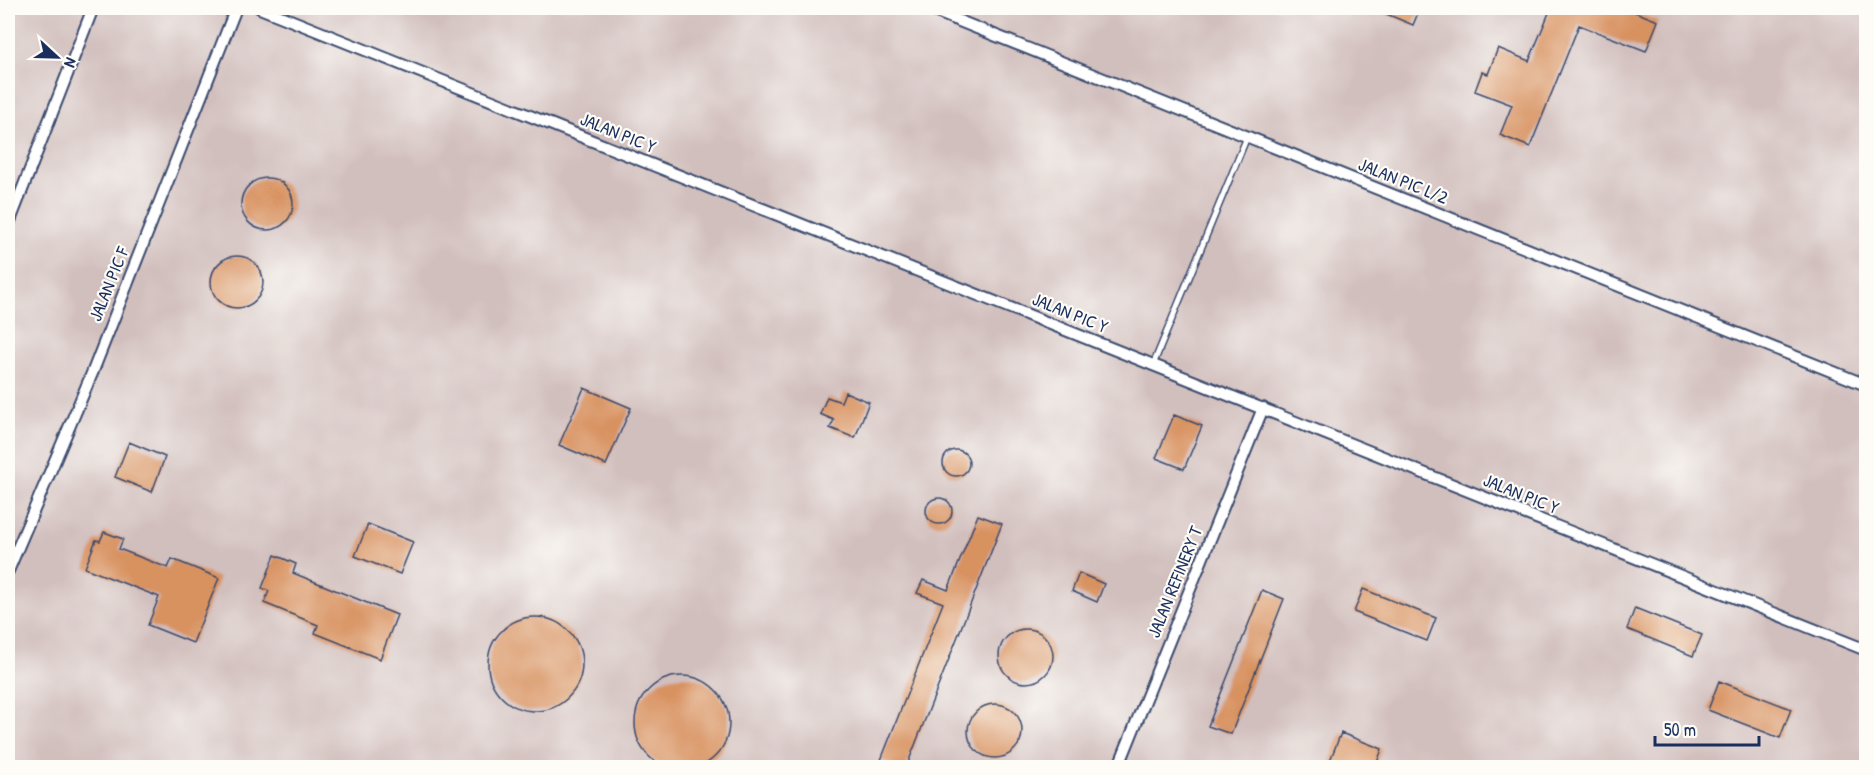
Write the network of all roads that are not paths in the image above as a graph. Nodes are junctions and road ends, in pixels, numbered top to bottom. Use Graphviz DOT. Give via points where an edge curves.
graph roads {
  1 [pos="93,8"];
  2 [pos="236,8"];
  3 [pos="260,8"];
  4 [pos="927,8"];
  5 [pos="1247,136"];
  6 [pos="8,226"];
  7 [pos="1153,365"];
  8 [pos="1866,385"];
  9 [pos="1263,408"];
  10 [pos="8,571"];
  11 [pos="1866,650"];
  12 [pos="1118,768"];
  1 -- 6 [label="street"];
  2 -- 10 [label="street, JALAN PIC F" via="93,371"];
  3 -- 7 [label="street, JALAN PIC Y"];
  4 -- 5 [label="street, JALAN PIC L/2"];
  5 -- 7 [label="lane"];
  5 -- 8 [label="street, JALAN PIC L/2"];
  7 -- 9 [label="street, JALAN PIC Y"];
  9 -- 11 [label="street, JALAN PIC Y"];
  9 -- 12 [label="street, JALAN REFINERY T"];
}
